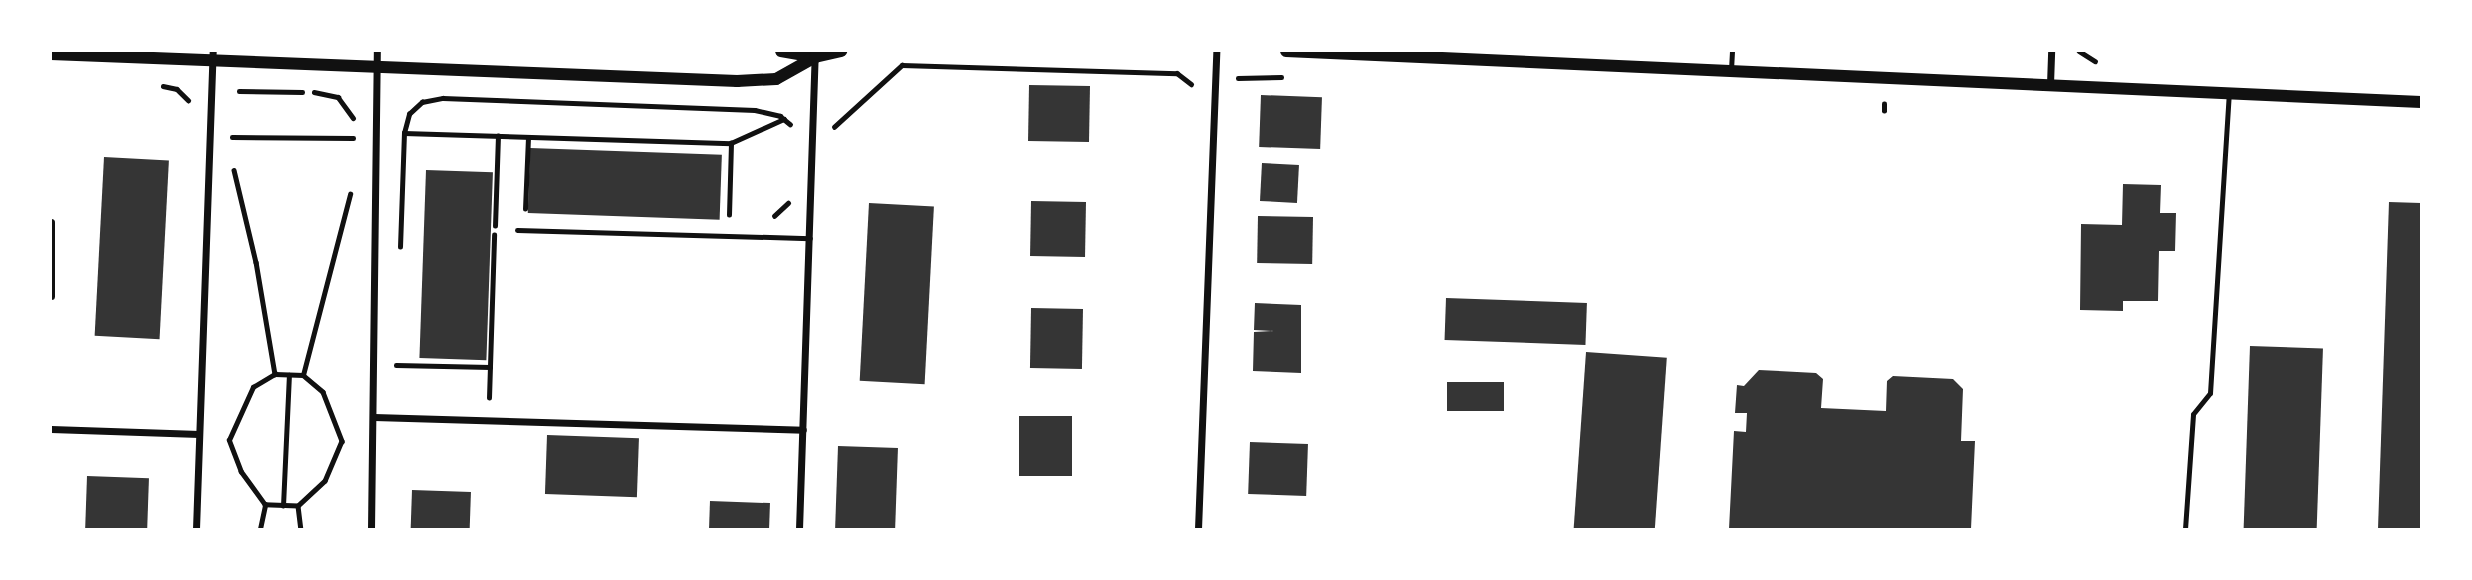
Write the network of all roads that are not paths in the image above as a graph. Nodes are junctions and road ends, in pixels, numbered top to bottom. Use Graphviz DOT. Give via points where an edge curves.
graph roads {
  1 [pos="376,51"];
  2 [pos="780,51"];
  3 [pos="841,51"];
  4 [pos="1216,51"];
  5 [pos="1286,51"];
  6 [pos="1732,51"];
  7 [pos="2051,51"];
  8 [pos="51,54"];
  9 [pos="815,54"];
  10 [pos="213,56"];
  11 [pos="378,66"];
  12 [pos="1731,70"];
  13 [pos="2050,84"];
  14 [pos="2230,92"];
  15 [pos="2421,102"];
  16 [pos="51,222"];
  17 [pos="517,230"];
  18 [pos="810,238"];
  19 [pos="51,296"];
  20 [pos="374,417"];
  21 [pos="51,429"];
  22 [pos="803,430"];
  23 [pos="199,434"];
  24 [pos="196,529"];
  25 [pos="370,529"];
  26 [pos="799,529"];
  27 [pos="1198,529"];
  28 [pos="2185,529"];
  1 -- 11 [label="street"];
  2 -- 9 [label="street"];
  3 -- 9 [label="street"];
  4 -- 27 [label="street"];
  5 -- 12 [label="street"];
  6 -- 12 [label="lane"];
  7 -- 13 [label="street"];
  8 -- 10 [label="street"];
  9 -- 11 [label="street" via="776,79 737,81"];
  9 -- 18 [label="street"];
  10 -- 11 [label="street"];
  10 -- 23 [label="street"];
  11 -- 20 [label="street"];
  12 -- 13 [label="street"];
  13 -- 14 [label="street"];
  14 -- 15 [label="street"];
  14 -- 28 [label="lane" via="2210,393 2193,414"];
  16 -- 19 [label="street"];
  17 -- 18 [label="lane"];
  18 -- 22 [label="street"];
  20 -- 22 [label="street"];
  20 -- 25 [label="street"];
  21 -- 23 [label="street"];
  22 -- 26 [label="street"];
  23 -- 24 [label="street"];
}
